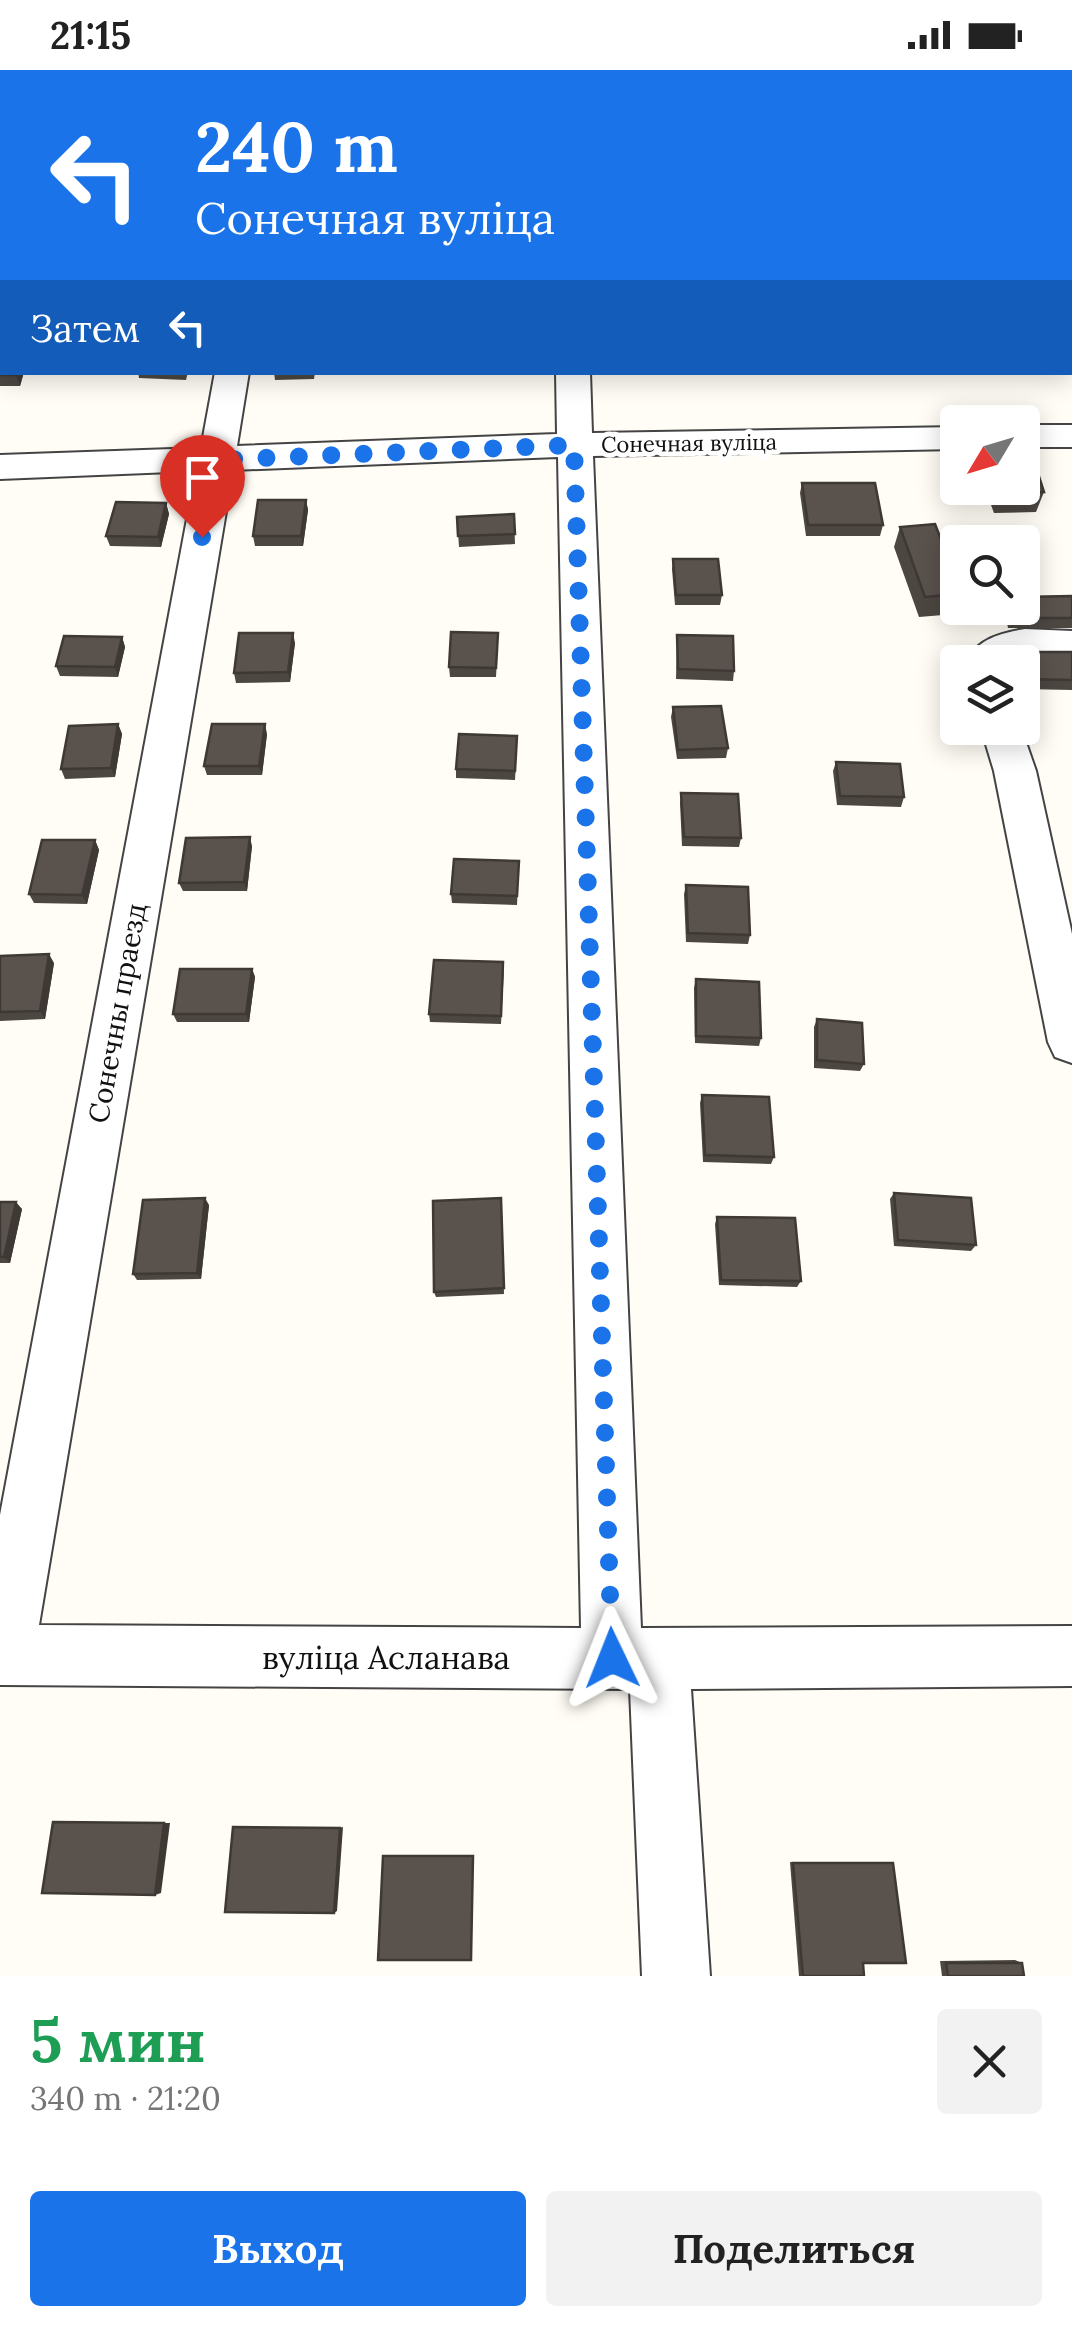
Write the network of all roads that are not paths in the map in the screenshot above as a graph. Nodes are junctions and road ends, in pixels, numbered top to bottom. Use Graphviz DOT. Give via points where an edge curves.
graph roads {
  1 [pos="231,375"];
  2 [pos="574,375"];
  3 [pos="1040,436"];
  4 [pos="1072,436"];
  5 [pos="940,438"];
  6 [pos="574,445"];
  7 [pos="215,460"];
  8 [pos="0,467"];
  9 [pos="1072,645"];
  10 [pos="1040,649"];
  11 [pos="1006,745"];
  12 [pos="1072,1042"];
  13 [pos="2,1654"];
  14 [pos="1072,1656"];
  15 [pos="636,1659"];
  16 [pos="676,1976"];
  1 -- 7 [label="street, Сонечны праезд"];
  2 -- 6 [label="street"];
  3 -- 4 [label="street"];
  5 -- 6 [label="street, Сонечная вуліца"];
  6 -- 7 [label="street, Сонечная вуліца"];
  6 -- 15 [label="street"];
  7 -- 8 [label="street, Сонечная вуліца"];
  7 -- 13 [label="street, Сонечны праезд"];
  9 -- 10 [label="street"];
  11 -- 12 [label="street"];
  13 -- 15 [label="street, вуліца Асланава"];
  14 -- 15 [label="street, вуліца Асланава"];
  15 -- 16 [label="street"];
}
